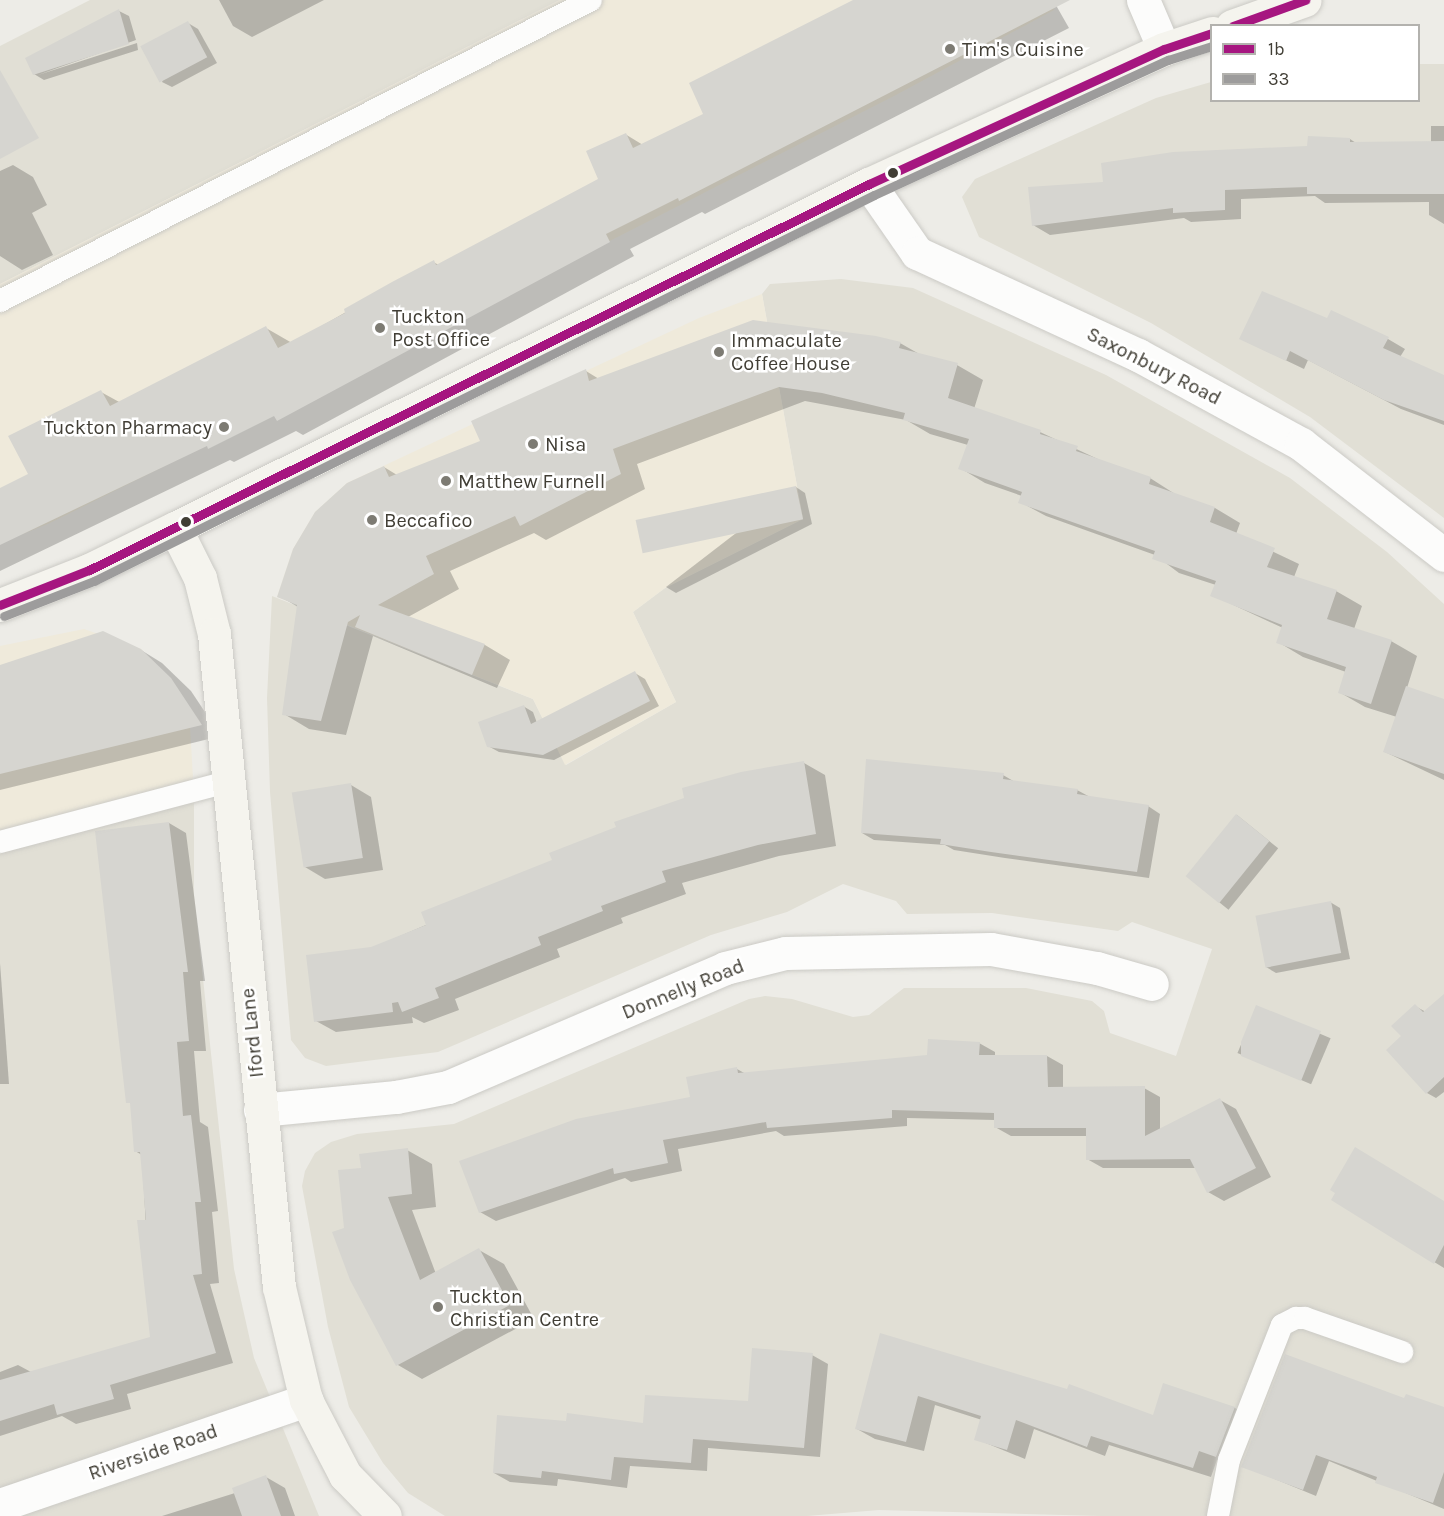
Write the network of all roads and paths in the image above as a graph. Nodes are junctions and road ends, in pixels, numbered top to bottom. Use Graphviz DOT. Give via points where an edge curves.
graph roads {
  1 [pos="591,0"];
  2 [pos="1143,0"];
  3 [pos="1305,0"];
  4 [pos="1238,24"];
  5 [pos="1210,34"];
  6 [pos="1164,49"];
  7 [pos="869,184"];
  8 [pos="0,301"];
  9 [pos="175,528"];
  10 [pos="1444,555"];
  11 [pos="0,605"];
  12 [pos="227,782"];
  13 [pos="0,842"];
  14 [pos="1152,984"];
  15 [pos="260,1110"];
  16 [pos="1402,1352"];
  17 [pos="306,1400"];
  18 [pos="0,1505"];
  19 [pos="385,1516"];
  20 [pos="1218,1516"];
  1 -- 8 [label="lane"];
  2 -- 6 [label="street"];
  3 -- 4 [label="street"];
  5 -- 6 [label="street"];
  6 -- 7 [label="street"];
  7 -- 9 [label="street"];
  7 -- 10 [label="street, Saxonbury Road" via="916,253 1138,355 1301,444"];
  9 -- 11 [label="street" via="89,570"];
  9 -- 12 [label="street, Iford Lane" via="200,578 214,634"];
  12 -- 13 [label="lane"];
  12 -- 15 [label="street, Iford Lane"];
  14 -- 15 [label="street, Donnelly Road" via="1096,968 991,949 785,953 725,968 448,1087 396,1097"];
  15 -- 17 [label="street, Iford Lane" via="279,1287"];
  16 -- 20 [label="lane" via="1305,1318 1282,1325 1229,1460"];
  17 -- 18 [label="street, Riverside Road"];
  17 -- 19 [label="street, Iford Lane" via="345,1475"];
}
